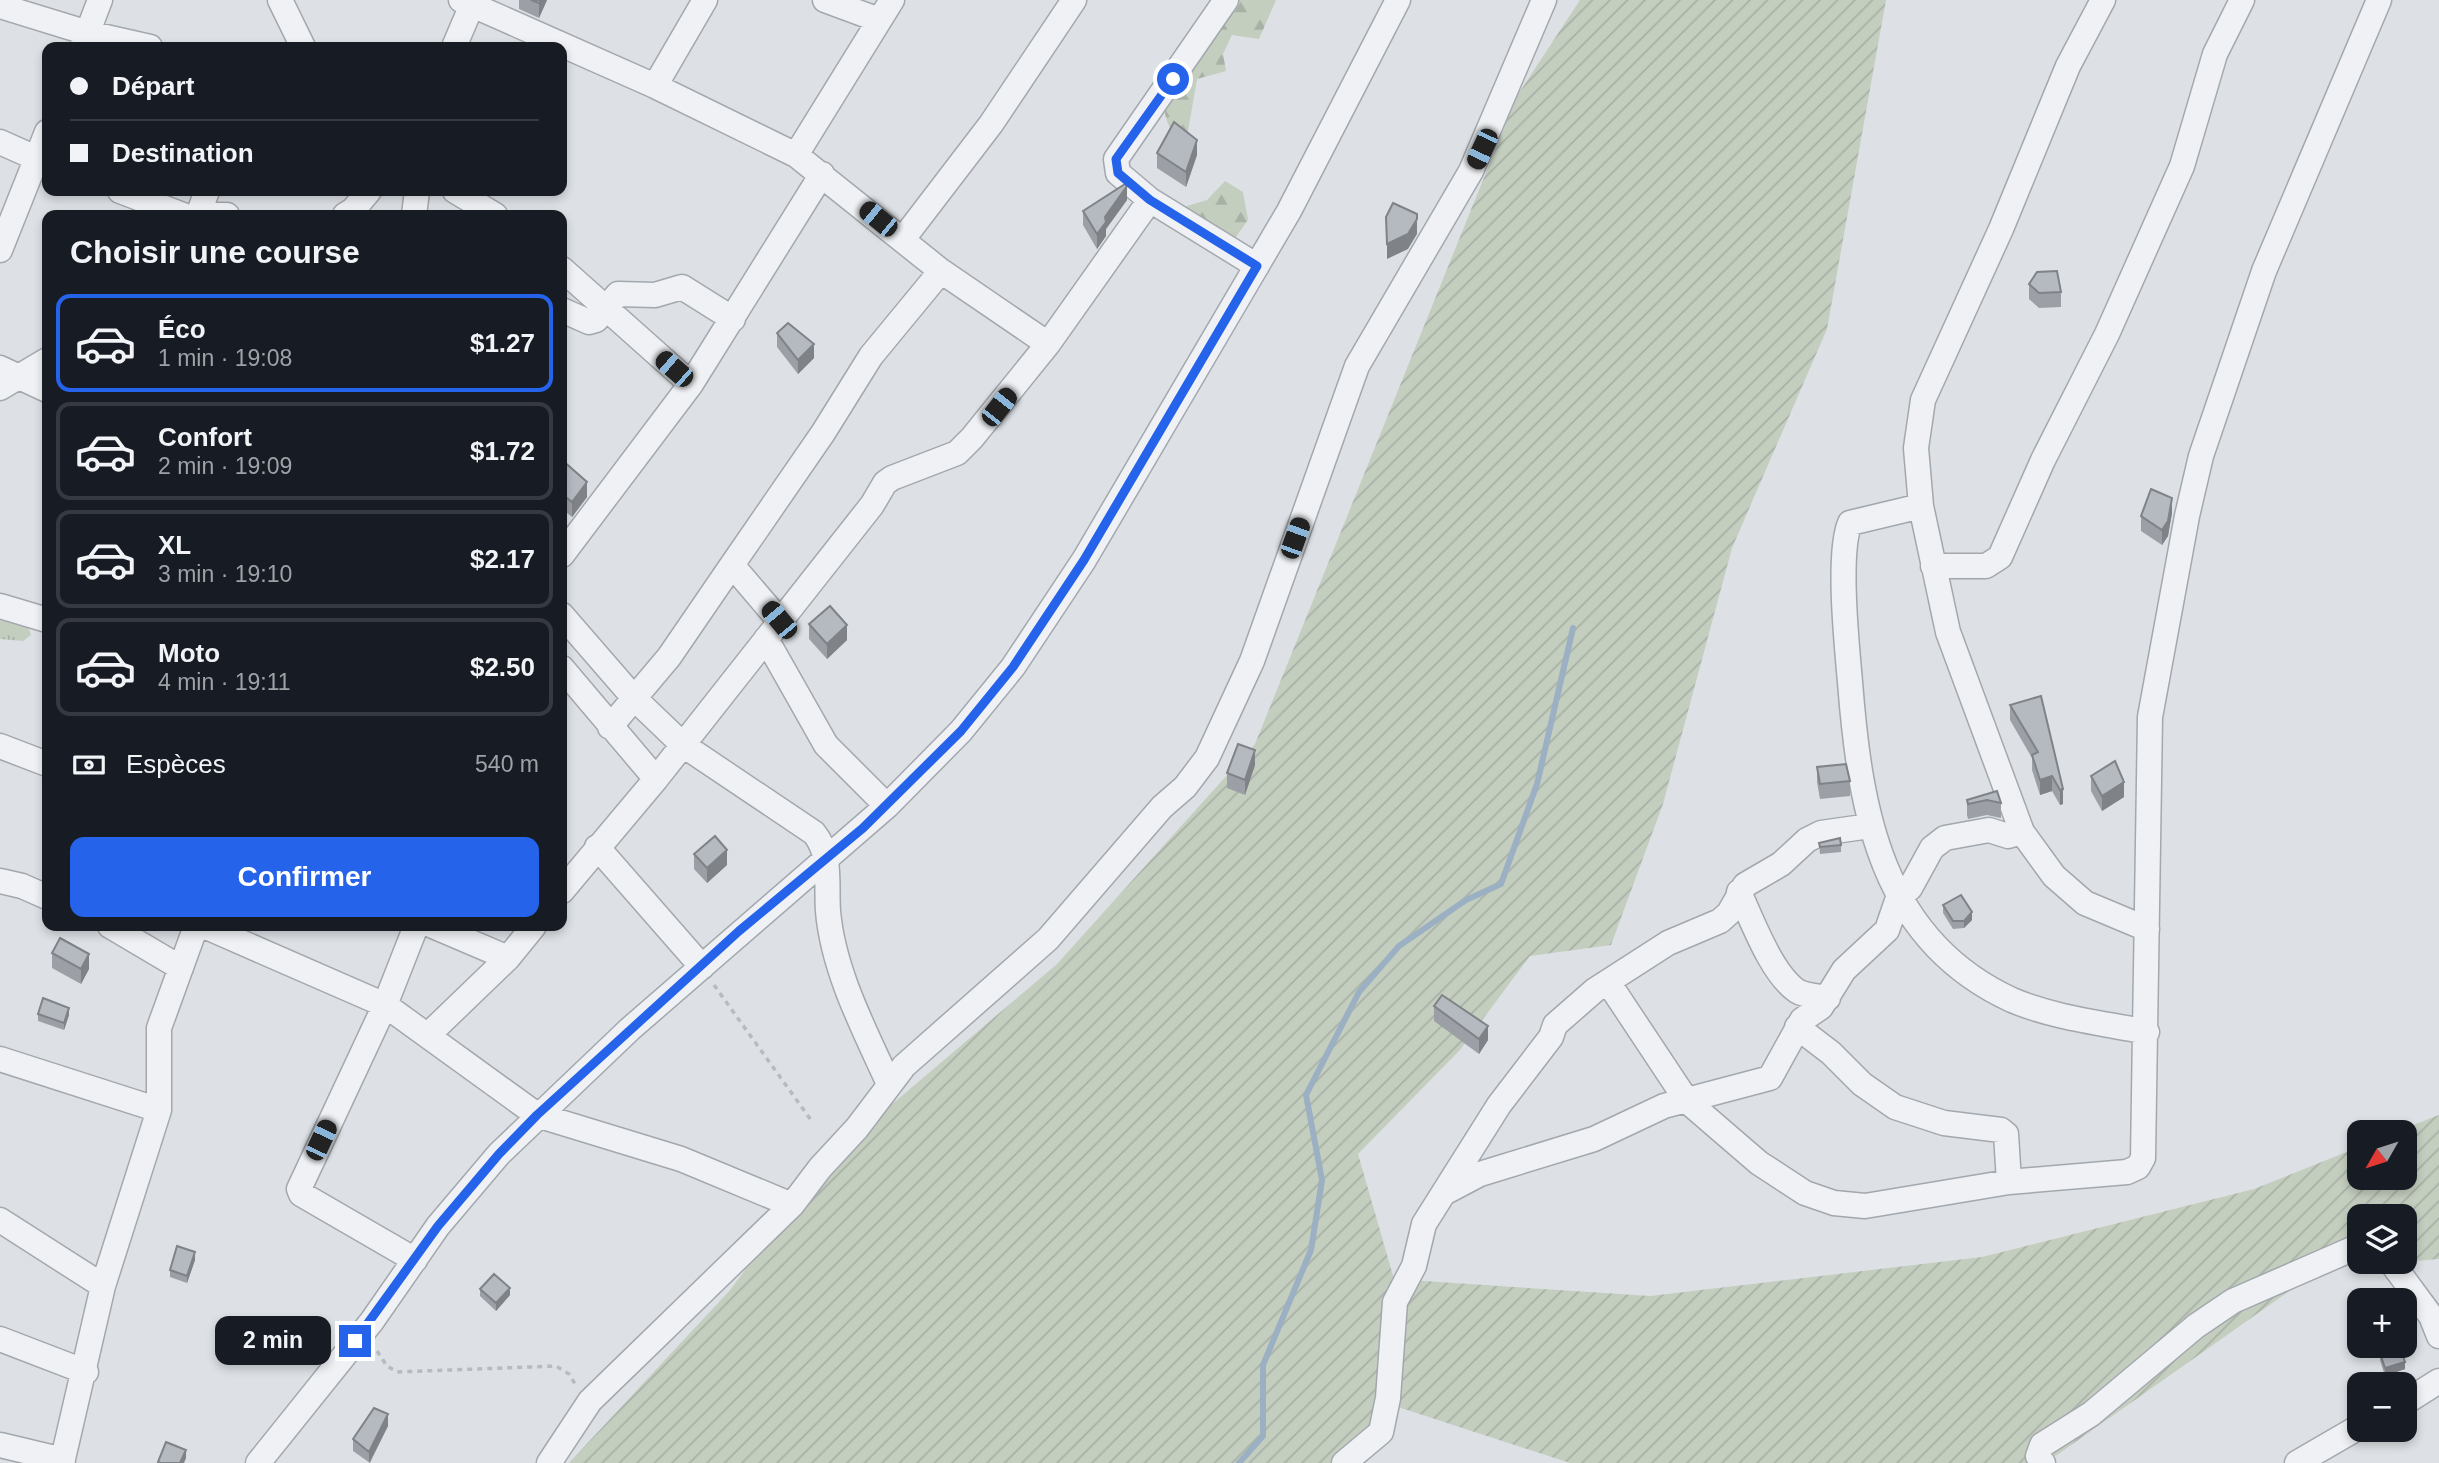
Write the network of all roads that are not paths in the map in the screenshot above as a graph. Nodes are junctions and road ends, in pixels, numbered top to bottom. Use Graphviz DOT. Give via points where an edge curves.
graph roads {
  1 [pos="100,0"];
  2 [pos="280,0"];
  3 [pos="705,0"];
  4 [pos="825,0"];
  5 [pos="1074,0"];
  6 [pos="1226,0"];
  7 [pos="1398,0"];
  8 [pos="1544,0"];
  9 [pos="2103,0"];
  10 [pos="2242,0"];
  11 [pos="2379,0"];
  12 [pos="469,2"];
  13 [pos="6,5"];
  14 [pos="886,10"];
  15 [pos="85,40"];
  16 [pos="104,42"];
  17 [pos="301,42"];
  18 [pos="456,42"];
  19 [pos="558,42"];
  20 [pos="567,46"];
  21 [pos="655,86"];
  22 [pos="0,142"];
  23 [pos="796,155"];
  24 [pos="42,161"];
  25 [pos="822,174"];
  26 [pos="133,196"];
  27 [pos="365,196"];
  28 [pos="463,196"];
  29 [pos="1150,200"];
  30 [pos="170,210"];
  31 [pos="354,210"];
  32 [pos="487,210"];
  33 [pos="903,239"];
  34 [pos="0,250"];
  35 [pos="1257,266"];
  36 [pos="941,271"];
  37 [pos="567,274"];
  38 [pos="606,310"];
  39 [pos="567,312"];
  40 [pos="733,319"];
  41 [pos="1048,344"];
  42 [pos="42,361"];
  43 [pos="6,378"];
  44 [pos="691,384"];
  45 [pos="42,389"];
  46 [pos="1921,506"];
  47 [pos="567,548"];
  48 [pos="732,565"];
  49 [pos="1933,566"];
  50 [pos="0,606"];
  51 [pos="42,619"];
  52 [pos="567,621"];
  53 [pos="772,629"];
  54 [pos="589,649"];
  55 [pos="567,668"];
  56 [pos="567,677"];
  57 [pos="634,698"];
  58 [pos="610,727"];
  59 [pos="683,745"];
  60 [pos="0,746"];
  61 [pos="42,762"];
  62 [pos="656,779"];
  63 [pos="887,806"];
  64 [pos="1870,826"];
  65 [pos="2022,832"];
  66 [pos="597,847"];
  67 [pos="826,860"];
  68 [pos="0,881"];
  69 [pos="567,885"];
  70 [pos="1739,892"];
  71 [pos="42,895"];
  72 [pos="1898,898"];
  73 [pos="2147,929"];
  74 [pos="118,931"];
  75 [pos="194,931"];
  76 [pos="215,931"];
  77 [pos="414,931"];
  78 [pos="445,931"];
  79 [pos="530,931"];
  80 [pos="508,958"];
  81 [pos="702,967"];
  82 [pos="181,968"];
  83 [pos="1608,982"];
  84 [pos="1828,998"];
  85 [pos="384,1005"];
  86 [pos="1797,1027"];
  87 [pos="2147,1032"];
  88 [pos="428,1035"];
  89 [pos="0,1059"];
  90 [pos="890,1084"];
  91 [pos="1686,1101"];
  92 [pos="159,1110"];
  93 [pos="537,1115"];
  94 [pos="2009,1182"];
  95 [pos="1444,1193"];
  96 [pos="792,1205"];
  97 [pos="0,1220"];
  98 [pos="2347,1251"];
  99 [pos="415,1260"];
  100 [pos="2400,1274"];
  101 [pos="103,1286"];
  102 [pos="2439,1336"];
  103 [pos="0,1339"];
  104 [pos="86,1372"];
  105 [pos="2439,1381"];
  106 [pos="2417,1395"];
  107 [pos="2347,1437"];
  108 [pos="0,1445"];
  109 [pos="2325,1454"];
  110 [pos="63,1462"];
  111 [pos="258,1463"];
  112 [pos="549,1463"];
  113 [pos="1344,1463"];
  114 [pos="2043,1463"];
  115 [pos="2297,1463"];
  1 -- 15 [label="street"];
  2 -- 17 [label="street"];
  3 -- 21 [label="street"];
  4 -- 14 [label="street"];
  5 -- 33 [label="street" via="991,124"];
  6 -- 29 [label="street" via="1116,159 1118,173"];
  7 -- 35 [label="street"];
  8 -- 90 [label="street" via="1471,171 1357,366 1252,661 1207,758 1048,939 904,1066"];
  9 -- 46 [label="street" via="2068,66 1923,400 1916,448"];
  10 -- 49 [label="street" via="2216,54 2176,178 2000,557 1986,566"];
  11 -- 73 [label="street" via="2264,271 2202,456 2187,516 2150,717"];
  12 -- 18 [label="street"];
  12 -- 19 [label="street"];
  13 -- 15 [label="street"];
  14 -- 23 [label="street"];
  15 -- 16 [label="street"];
  20 -- 21 [label="street"];
  21 -- 23 [label="street"];
  22 -- 24 [label="street"];
  23 -- 25 [label="street"];
  24 -- 34 [label="street"];
  25 -- 33 [label="street"];
  25 -- 40 [label="street"];
  26 -- 30 [label="street"];
  27 -- 31 [label="street"];
  28 -- 32 [label="street"];
  29 -- 35 [label="street"];
  29 -- 41 [label="street"];
  33 -- 36 [label="street"];
  35 -- 63 [label="street" via="1084,560 1013,667 961,731"];
  36 -- 41 [label="street"];
  36 -- 48 [label="street" via="871,356"];
  37 -- 38 [label="street"];
  38 -- 39 [label="street" via="589,322"];
  38 -- 40 [label="street" via="624,292 655,295 682,287"];
  38 -- 44 [label="street"];
  40 -- 44 [label="street"];
  41 -- 53 [label="street" via="957,453 885,483"];
  42 -- 43 [label="street"];
  43 -- 45 [label="street"];
  44 -- 47 [label="street"];
  46 -- 49 [label="street"];
  46 -- 64 [label="street" via="1855,520 1848,528 1844,605 1856,752"];
  48 -- 53 [label="street"];
  48 -- 57 [label="street" via="669,657"];
  49 -- 65 [label="street" via="1968,693"];
  50 -- 51 [label="street"];
  52 -- 54 [label="street"];
  53 -- 59 [label="street"];
  53 -- 63 [label="street" via="826,745"];
  54 -- 55 [label="street"];
  54 -- 57 [label="street"];
  56 -- 58 [label="street"];
  57 -- 58 [label="street"];
  57 -- 59 [label="street"];
  58 -- 62 [label="street"];
  59 -- 62 [label="street"];
  59 -- 67 [label="street" via="814,833 824,845"];
  60 -- 61 [label="street"];
  62 -- 66 [label="street"];
  63 -- 67 [label="street"];
  64 -- 70 [label="street" via="1814,836"];
  64 -- 72 [label="street"];
  65 -- 72 [label="street" via="2008,836 1989,830 1945,838 1932,848 1910,888"];
  65 -- 73 [label="street" via="2054,876 2085,903"];
  66 -- 69 [label="street"];
  66 -- 81 [label="street"];
  67 -- 81 [label="street"];
  67 -- 90 [label="street" via="828,915 837,957"];
  68 -- 71 [label="street"];
  70 -- 83 [label="street" via="1720,921 1668,943"];
  70 -- 84 [label="street" via="1770,955 1793,988"];
  72 -- 84 [label="street" via="1887,930 1844,970"];
  72 -- 87 [label="street" via="1927,938 1969,974 2013,1000"];
  73 -- 87 [label="street"];
  74 -- 82 [label="street"];
  75 -- 82 [label="street"];
  76 -- 85 [label="street"];
  77 -- 85 [label="street"];
  78 -- 80 [label="street"];
  79 -- 80 [label="street"];
  80 -- 88 [label="street"];
  81 -- 93 [label="street"];
  82 -- 92 [label="street" via="159,1028"];
  83 -- 91 [label="street"];
  83 -- 95 [label="street" via="1555,1025"];
  84 -- 86 [label="street"];
  85 -- 88 [label="street"];
  85 -- 99 [label="street" via="299,1189"];
  86 -- 91 [label="street" via="1770,1078"];
  86 -- 94 [label="street" via="1895,1107 1944,1123 2001,1130 2006,1134"];
  87 -- 94 [label="street" via="2143,1158 2138,1167 2127,1172"];
  88 -- 93 [label="street"];
  89 -- 92 [label="street"];
  90 -- 96 [label="street"];
  91 -- 94 [label="street" via="1759,1163 1805,1193 1834,1203 1865,1206"];
  91 -- 95 [label="street" via="1652,1111 1594,1139 1480,1174"];
  92 -- 101 [label="street"];
  93 -- 96 [label="street" via="681,1159"];
  93 -- 99 [label="street" via="463,1196"];
  95 -- 113 [label="street" via="1424,1224 1414,1266 1395,1302 1381,1432"];
  96 -- 112 [label="street" via="590,1401"];
  97 -- 101 [label="street"];
  98 -- 114 [label="street" via="2234,1301 2196,1326 2091,1414 2042,1445 2038,1456"];
  99 -- 111 [label="street"];
  100 -- 102 [label="street" via="2431,1316"];
  101 -- 104 [label="street"];
  103 -- 104 [label="street"];
  104 -- 110 [label="street"];
  105 -- 106 [label="street"];
  107 -- 109 [label="street"];
  108 -- 110 [label="street"];
  109 -- 115 [label="street"];
}
